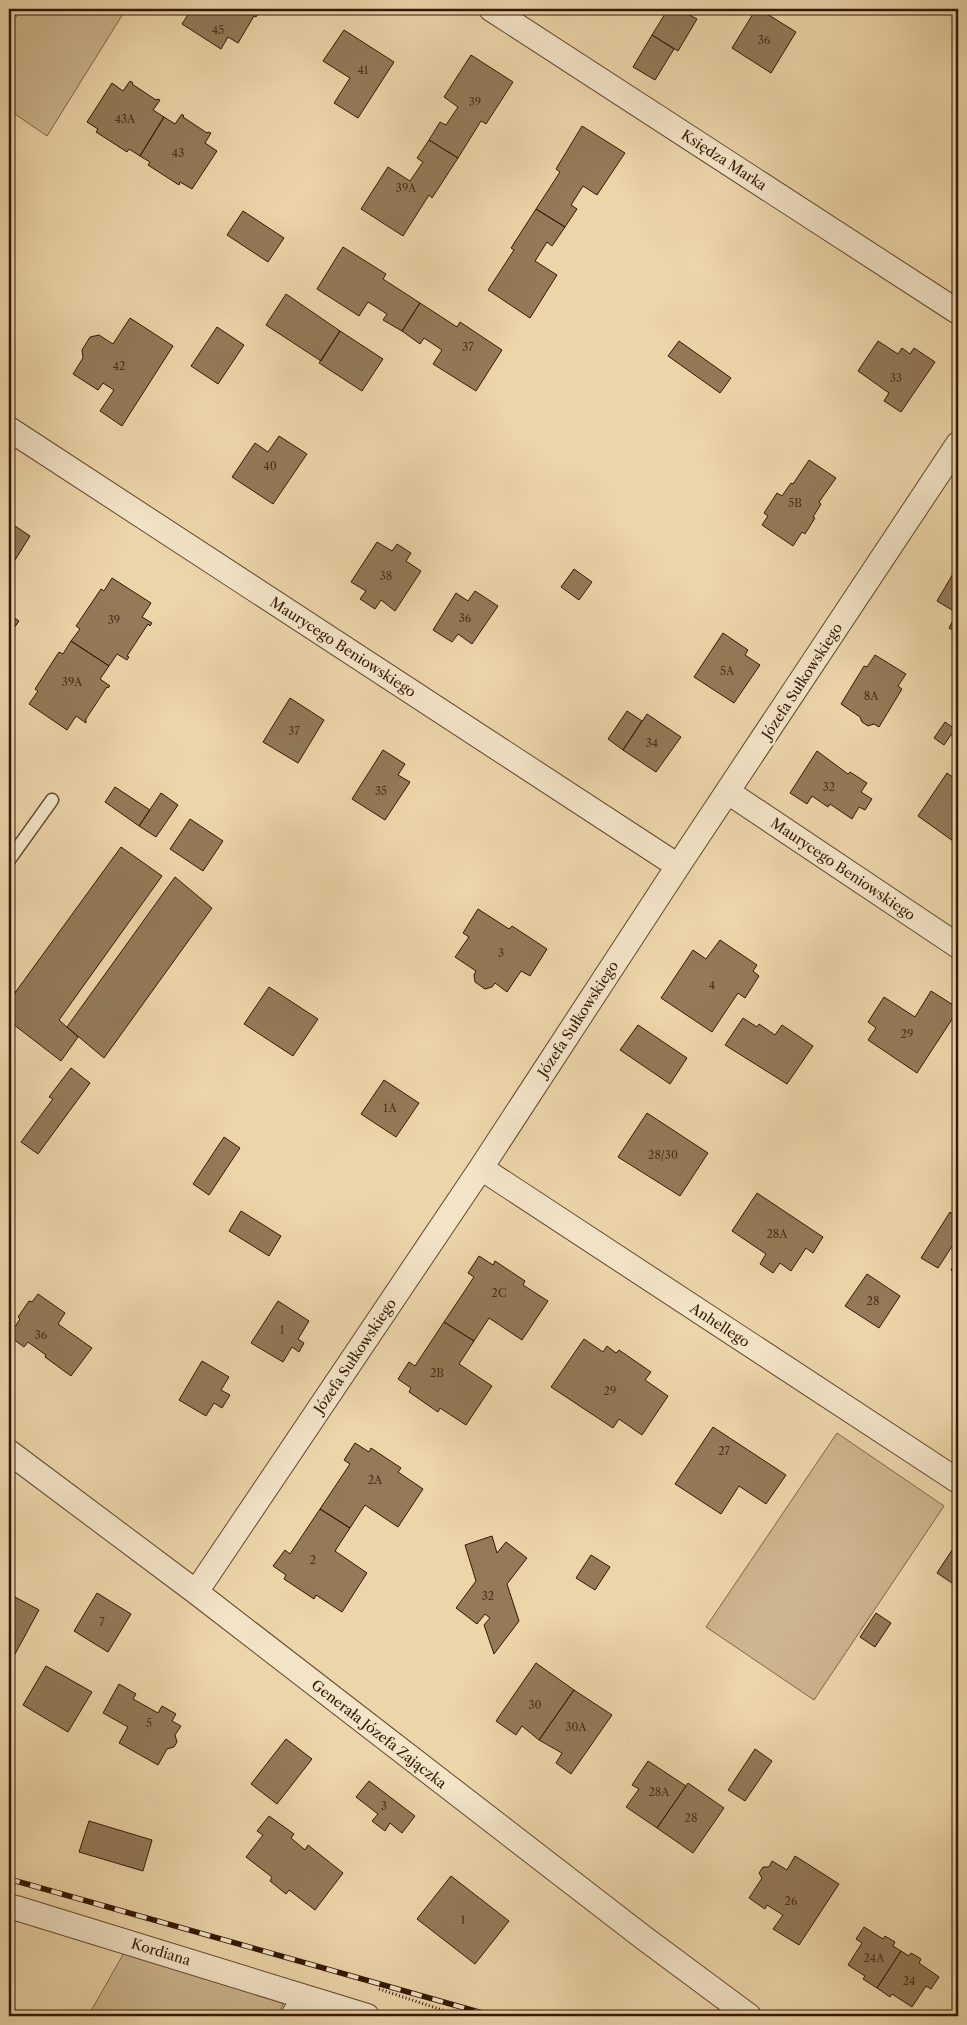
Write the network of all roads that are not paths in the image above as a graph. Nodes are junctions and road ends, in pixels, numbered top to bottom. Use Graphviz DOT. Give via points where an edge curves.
graph roads {
  1 [pos="491,9"];
  2 [pos="958,312"];
  3 [pos="9,429"];
  4 [pos="958,444"];
  5 [pos="728,792"];
  6 [pos="52,800"];
  7 [pos="9,860"];
  8 [pos="678,866"];
  9 [pos="958,946"];
  10 [pos="481,1168"];
  11 [pos="9,1452"];
  12 [pos="958,1482"];
  13 [pos="196,1592"];
  14 [pos="16,1908"];
  15 [pos="299,2007"];
  16 [pos="367,2016"];
  17 [pos="749,2016"];
  1 -- 2 [label="street, Księdza Marka"];
  3 -- 8 [label="street, Maurycego Beniowskiego"];
  4 -- 5 [label="street, Józefa Sułkowskiego"];
  5 -- 8 [label="street, Józefa Sułkowskiego"];
  5 -- 9 [label="street, Maurycego Beniowskiego"];
  6 -- 7 [label="lane"];
  8 -- 10 [label="street, Józefa Sułkowskiego"];
  10 -- 12 [label="street, Anhellego"];
  10 -- 13 [label="street, Józefa Sułkowskiego"];
  11 -- 13 [label="street, Generała Józefa Zajączka"];
  13 -- 17 [label="street, Generała Józefa Zajączka"];
  14 -- 15 [label="street, Kordiana"];
  15 -- 16 [label="street, Kordiana"];
}
